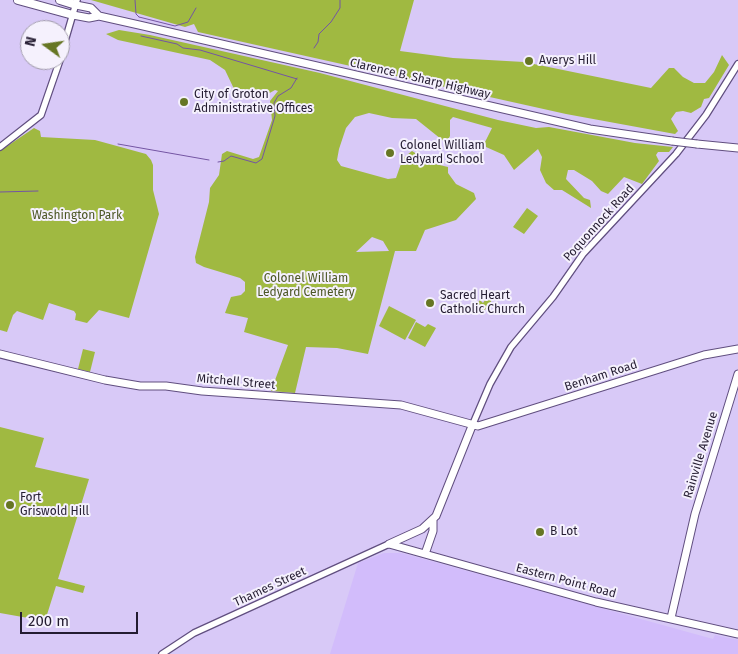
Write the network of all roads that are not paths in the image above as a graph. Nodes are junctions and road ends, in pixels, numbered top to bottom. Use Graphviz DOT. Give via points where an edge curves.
graph roads {
  1 [pos="18,0"];
  2 [pos="60,0"];
  3 [pos="77,2"];
  4 [pos="73,15"];
  5 [pos="99,16"];
  6 [pos="70,25"];
  7 [pos="738,64"];
  8 [pos="56,70"];
  9 [pos="0,147"];
  10 [pos="738,148"];
  11 [pos="738,348"];
  12 [pos="0,354"];
  13 [pos="738,374"];
  14 [pos="472,426"];
  15 [pos="433,520"];
  16 [pos="388,544"];
  17 [pos="425,554"];
  18 [pos="671,618"];
  19 [pos="738,634"];
  20 [pos="162,654"];
  1 -- 4 [label="highway"];
  2 -- 3 [label="highway"];
  3 -- 4 [label="street"];
  3 -- 5 [label="main road, Clarence B. Sharp Highway"];
  4 -- 5 [label="main road, Clarence B. Sharp Highway"];
  4 -- 6 [label="street"];
  5 -- 10 [label="main road, Clarence B. Sharp Highway, bridge" via="590,129"];
  7 -- 14 [label="street, Poquonnock Road" via="708,112 676,154 583,254 553,297 511,347"];
  8 -- 9 [label="street" via="41,115"];
  11 -- 14 [label="main road, Benham Road" via="704,355 490,424"];
  12 -- 14 [label="main road, Mitchell Street" via="140,386 401,405"];
  13 -- 18 [label="main road, Rainville Avenue" via="705,477"];
  14 -- 15 [label="main road, Poquonnock Road"];
  15 -- 16 [label="main road" via="422,529"];
  15 -- 17 [label="main road, Poquonnock Road"];
  16 -- 17 [label="main road, Eastern Point Road"];
  16 -- 20 [label="street, Thames Street" via="206,627"];
  17 -- 18 [label="main road, Eastern Point Road" via="596,602"];
  18 -- 19 [label="main road, Eastern Point Road"];
}
